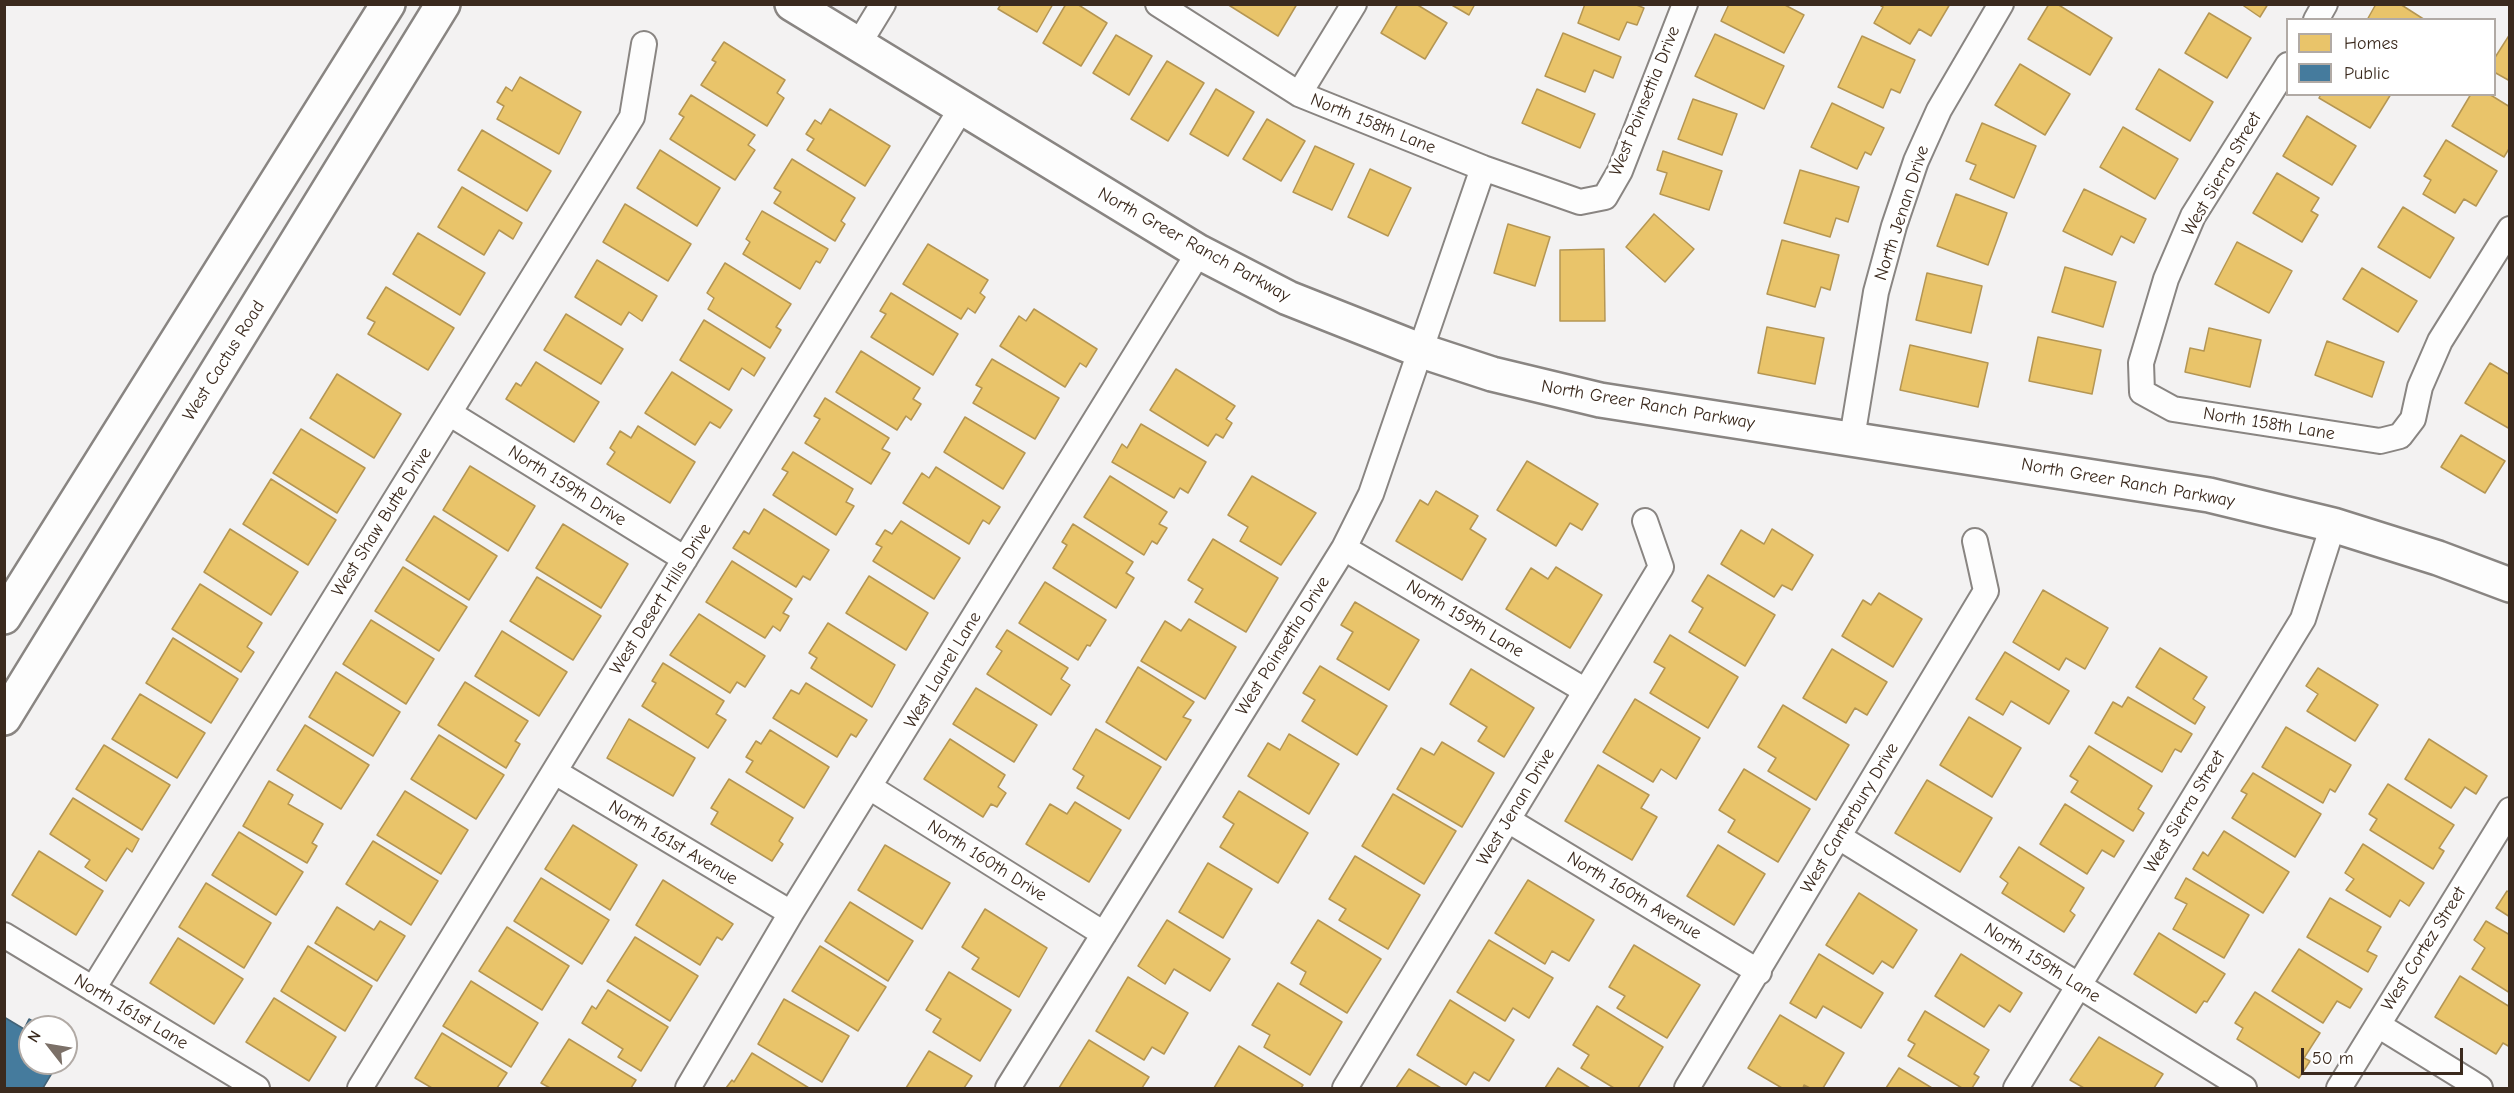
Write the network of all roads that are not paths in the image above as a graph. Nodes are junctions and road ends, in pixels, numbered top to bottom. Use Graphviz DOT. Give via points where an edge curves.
graph roads {
  1 [pos="388,4"];
  2 [pos="443,4"];
  3 [pos="792,4"];
  4 [pos="883,4"];
  5 [pos="1158,4"];
  6 [pos="1354,4"];
  7 [pos="1685,4"];
  8 [pos="2001,4"];
  9 [pos="2325,4"];
  10 [pos="2317,18"];
  11 [pos="644,44"];
  12 [pos="858,45"];
  13 [pos="2286,68"];
  14 [pos="1299,94"];
  15 [pos="961,109"];
  16 [pos="1483,168"];
  17 [pos="1605,197"];
  18 [pos="2510,229"];
  19 [pos="1199,252"];
  20 [pos="1422,351"];
  21 [pos="2142,392"];
  22 [pos="449,413"];
  23 [pos="1852,438"];
  24 [pos="1645,520"];
  25 [pos="2334,525"];
  26 [pos="1975,541"];
  27 [pos="1344,548"];
  28 [pos="685,559"];
  29 [pos="2510,585"];
  30 [pos="4,617"];
  31 [pos="1586,691"];
  32 [pos="4,718"];
  33 [pos="555,772"];
  34 [pos="871,788"];
  35 [pos="2510,810"];
  36 [pos="1508,820"];
  37 [pos="1839,837"];
  38 [pos="791,913"];
  39 [pos="1104,934"];
  40 [pos="4,935"];
  41 [pos="1759,972"];
  42 [pos="2079,987"];
  43 [pos="93,989"];
  44 [pos="2378,1024"];
  45 [pos="257,1089"];
  46 [pos="360,1089"];
  47 [pos="688,1089"];
  48 [pos="1008,1089"];
  49 [pos="1345,1089"];
  50 [pos="1687,1089"];
  51 [pos="2016,1089"];
  52 [pos="2244,1089"];
  53 [pos="2339,1089"];
  54 [pos="2480,1089"];
  1 -- 30 [label="street"];
  2 -- 32 [label="street, West Cactus Road"];
  3 -- 12 [label="street, North Greer Ranch Parkway"];
  4 -- 12 [label="street"];
  5 -- 14 [label="street, North 158th Lane"];
  6 -- 14 [label="street"];
  7 -- 17 [label="street, West Poinsettia Drive" via="1620,171"];
  8 -- 23 [label="street, North Jenan Drive" via="1939,110 1901,205 1876,292"];
  9 -- 10 [label="street"];
  11 -- 22 [label="street, West Shaw Butte Drive" via="632,117"];
  12 -- 15 [label="street, North Greer Ranch Parkway"];
  13 -- 21 [label="street, West Sierra Street" via="2193,216 2166,279 2141,363"];
  14 -- 16 [label="street, North 158th Lane"];
  15 -- 19 [label="street, North Greer Ranch Parkway"];
  15 -- 28 [label="street, West Desert Hills Drive"];
  16 -- 17 [label="street, North 158th Lane" via="1580,202"];
  16 -- 20 [label="street, West Poinsettia Drive"];
  18 -- 21 [label="street, North 158th Lane" via="2440,341 2420,387 2413,418 2400,436 2380,441 2173,409"];
  19 -- 20 [label="street, North Greer Ranch Parkway" via="1288,298"];
  19 -- 34 [label="street, West Laurel Lane"];
  20 -- 23 [label="street, North Greer Ranch Parkway" via="1492,374 1600,400"];
  20 -- 27 [label="street, West Poinsettia Drive" via="1371,494"];
  22 -- 28 [label="street, North 159th Drive"];
  22 -- 43 [label="street, West Shaw Butte Drive"];
  23 -- 25 [label="street, North Greer Ranch Parkway" via="2209,495"];
  24 -- 31 [label="street, West Jenan Drive" via="1661,567"];
  25 -- 29 [label="street, North Greer Ranch Parkway"];
  25 -- 42 [label="street, West Sierra Street" via="2303,619"];
  26 -- 37 [label="street, West Canterbury Drive" via="1986,591"];
  27 -- 31 [label="street, North 159th Lane"];
  27 -- 39 [label="street, West Poinsettia Drive"];
  28 -- 33 [label="street, West Desert Hills Drive"];
  31 -- 36 [label="street, West Jenan Drive"];
  33 -- 38 [label="street, North 161st Avenue"];
  33 -- 46 [label="street, West Desert Hills Drive"];
  34 -- 38 [label="street, West Laurel Lane"];
  34 -- 39 [label="street, North 160th Drive"];
  35 -- 44 [label="street, West Cortez Street"];
  36 -- 41 [label="street, North 160th Avenue"];
  36 -- 49 [label="street, West Jenan Drive"];
  37 -- 41 [label="street, West Canterbury Drive"];
  37 -- 42 [label="street, North 159th Lane"];
  38 -- 47 [label="street, West Laurel Lane"];
  39 -- 48 [label="street, West Poinsettia Drive"];
  40 -- 43 [label="street, North 161st Lane"];
  41 -- 50 [label="street, West Canterbury Drive"];
  42 -- 51 [label="street, West Sierra Street"];
  42 -- 52 [label="street, North 159th Lane"];
  43 -- 45 [label="street, North 161st Lane"];
  44 -- 53 [label="street, West Cortez Street"];
  44 -- 54 [label="street"];
}
